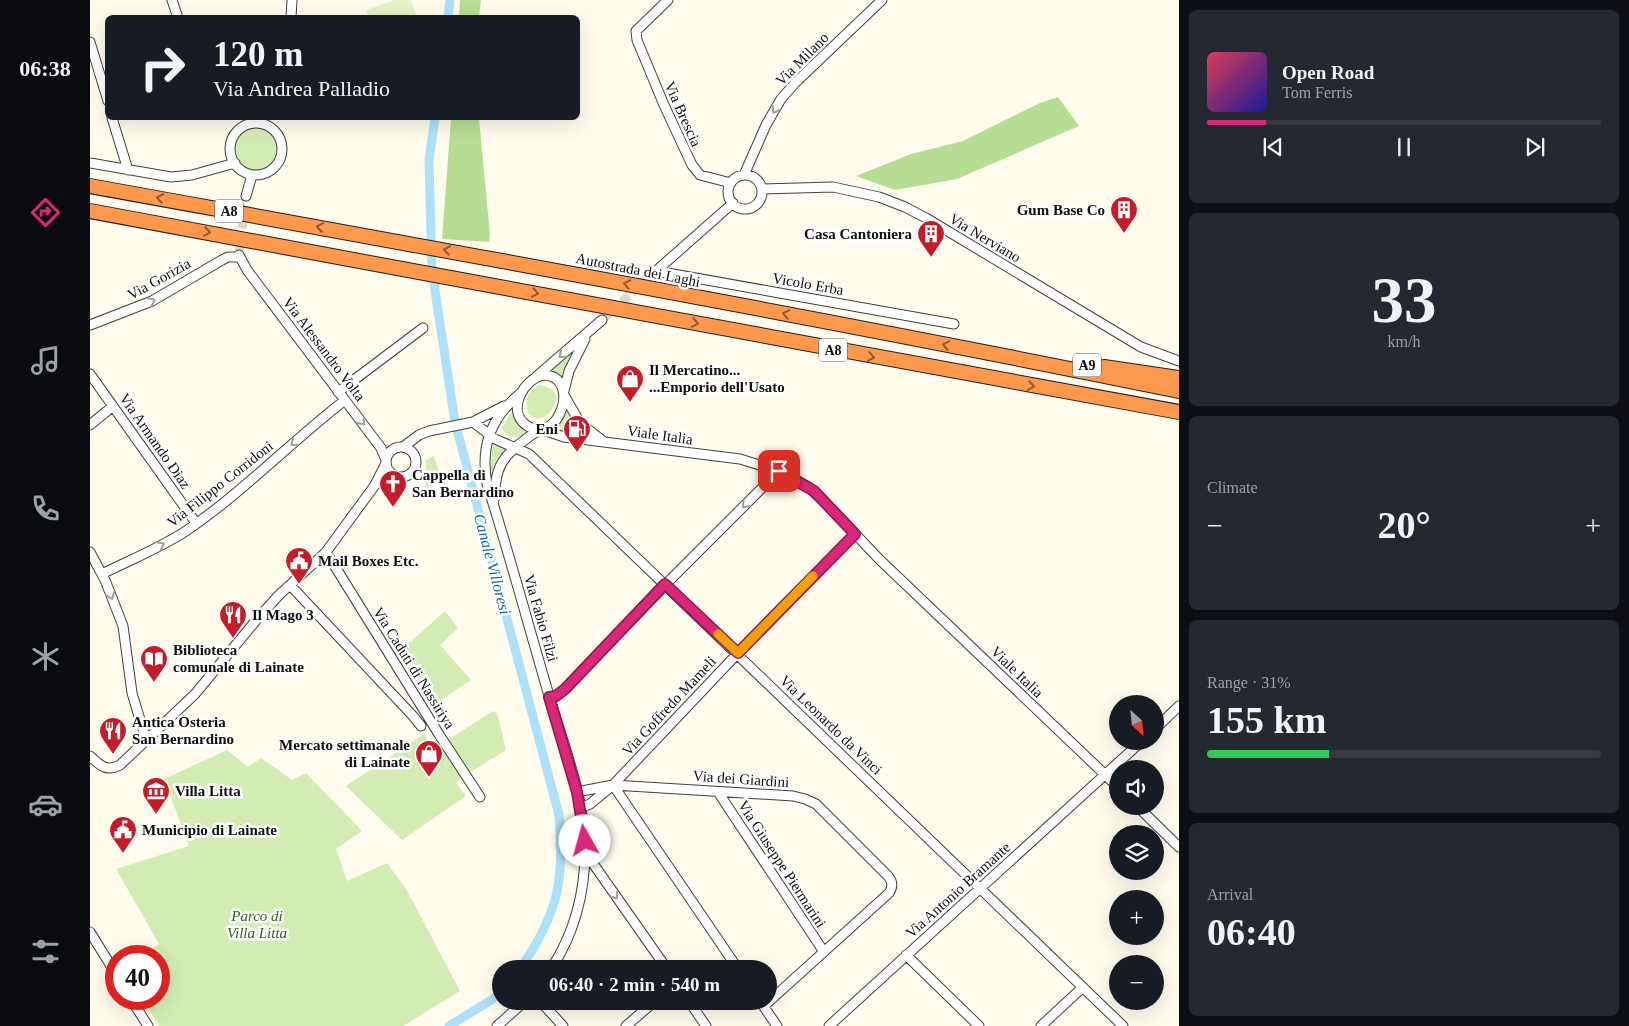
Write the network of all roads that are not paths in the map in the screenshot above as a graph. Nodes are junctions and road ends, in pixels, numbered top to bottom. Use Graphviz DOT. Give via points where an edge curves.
graph roads {
  1 [pos="172,0"];
  2 [pos="292,0"];
  3 [pos="668,0"];
  4 [pos="882,0"];
  5 [pos="177,15"];
  6 [pos="291,15"];
  7 [pos="90,42"];
  8 [pos="105,91"];
  9 [pos="113,120"];
  10 [pos="269,122"];
  11 [pos="90,163"];
  12 [pos="235,163"];
  13 [pos="128,170"];
  14 [pos="252,175"];
  15 [pos="744,175"];
  16 [pos="731,183"];
  17 [pos="90,186"];
  18 [pos="762,189"];
  19 [pos="246,196"];
  20 [pos="733,203"];
  21 [pos="90,211"];
  22 [pos="239,256"];
  23 [pos="602,320"];
  24 [pos="954,324"];
  25 [pos="90,326"];
  26 [pos="424,328"];
  27 [pos="589,332"];
  28 [pos="994,354"];
  29 [pos="1179,361"];
  30 [pos="90,374"];
  31 [pos="535,378"];
  32 [pos="1179,378"];
  33 [pos="338,392"];
  34 [pos="522,392"];
  35 [pos="1179,392"];
  36 [pos="564,394"];
  37 [pos="345,400"];
  38 [pos="508,403"];
  39 [pos="113,406"];
  40 [pos="1179,412"];
  41 [pos="473,422"];
  42 [pos="90,425"];
  43 [pos="540,429"];
  44 [pos="428,432"];
  45 [pos="490,434"];
  46 [pos="603,441"];
  47 [pos="403,447"];
  48 [pos="516,448"];
  49 [pos="414,454"];
  50 [pos="386,462"];
  51 [pos="779,471"];
  52 [pos="396,476"];
  53 [pos="375,485"];
  54 [pos="494,505"];
  55 [pos="196,523"];
  56 [pos="858,537"];
  57 [pos="90,552"];
  58 [pos="326,552"];
  59 [pos="102,574"];
  60 [pos="665,584"];
  61 [pos="290,585"];
  62 [pos="738,653"];
  63 [pos="549,697"];
  64 [pos="1179,706"];
  65 [pos="1164,720"];
  66 [pos="421,726"];
  67 [pos="149,738"];
  68 [pos="1132,750"];
  69 [pos="90,756"];
  70 [pos="1105,775"];
  71 [pos="1109,779"];
  72 [pos="613,785"];
  73 [pos="577,792"];
  74 [pos="718,792"];
  75 [pos="480,797"];
  76 [pos="580,808"];
  77 [pos="1146,815"];
  78 [pos="1179,847"];
  79 [pos="585,859"];
  80 [pos="980,889"];
  81 [pos="92,938"];
  82 [pos="824,952"];
  83 [pos="906,955"];
  84 [pos="105,958"];
  85 [pos="556,960"];
  86 [pos="661,960"];
  87 [pos="732,960"];
  88 [pos="1083,987"];
  89 [pos="777,991"];
  90 [pos="139,1010"];
  91 [pos="515,1010"];
  92 [pos="548,1010"];
  93 [pos="645,1010"];
  94 [pos="695,1010"];
  95 [pos="766,1010"];
  96 [pos="975,1025"];
  97 [pos="148,1026"];
  98 [pos="496,1026"];
  99 [pos="563,1026"];
  100 [pos="626,1026"];
  101 [pos="706,1026"];
  102 [pos="777,1026"];
  103 [pos="829,1026"];
  104 [pos="1042,1026"];
  105 [pos="1123,1026"];
  1 -- 5 [label="street"];
  2 -- 6 [label="street"];
  3 -- 16 [label="street, Via Brescia" via="636,31 637,40 692,165 700,175"];
  4 -- 15 [label="street, Via Milano, one-way" via="781,99"];
  7 -- 8 [label="street"];
  9 -- 13 [label="street"];
  10 -- 12 [label="street" via="243,127 234,137 230,150"];
  10 -- 14 [label="street" via="280,140 281,155 274,168"];
  11 -- 13 [label="street"];
  12 -- 13 [label="street" via="192,175 171,177"];
  12 -- 14 [label="street" via="239,169"];
  14 -- 19 [label="street"];
  15 -- 16 [label="street"];
  15 -- 18 [label="street" via="758,180"];
  16 -- 20 [label="street" via="729,191"];
  28 -- 17 [label="highway, Autostrada dei Laghi / A8, one-way"];
  18 -- 20 [label="street" via="761,198 755,206 746,208"];
  18 -- 29 [label="street, Via Nerviano" via="833,187 879,197 905,207 1141,347"];
  20 -- 24 [label="street, Vicolo Erba" via="656,271"];
  21 -- 40 [label="highway, A8, one-way"];
  25 -- 22 [label="street, Via Gorizia, one-way" via="152,301 228,257"];
  22 -- 33 [label="street, Via Alessandro Volta"];
  23 -- 27 [label="street"];
  26 -- 33 [label="street"];
  27 -- 31 [label="street, one-way"];
  27 -- 36 [label="street" via="573,361"];
  28 -- 32 [label="highway, A9"];
  28 -- 35 [label="highway, Autostrada dei Laghi / A8"];
  30 -- 39 [label="street, Via Armando Diaz"];
  31 -- 34 [label="street"];
  31 -- 36 [label="street" via="552,376 560,382"];
  33 -- 37 [label="street, Via Alessandro Volta"];
  34 -- 38 [label="street, Via Fabio Filzi"];
  34 -- 43 [label="street" via="517,408 520,418 528,426"];
  36 -- 43 [label="street" via="556,422"];
  36 -- 46 [label="street, Viale Italia" via="580,423"];
  37 -- 50 [label="street, Via Alessandro Volta, one-way" via="381,448"];
  37 -- 55 [label="street, Via Filippo Corridoni, one-way"];
  38 -- 41 [label="street"];
  38 -- 45 [label="street, Via Fabio Filzi"];
  39 -- 42 [label="street"];
  39 -- 55 [label="street, Via Armando Diaz"];
  41 -- 44 [label="street"];
  41 -- 45 [label="street, Via Leonardo da Vinci"];
  43 -- 46 [label="street, Viale Italia" via="564,437"];
  43 -- 48 [label="street, Via Fabio Filzi"];
  44 -- 47 [label="street"];
  44 -- 49 [label="street"];
  45 -- 48 [label="street, Via Leonardo da Vinci"];
  45 -- 54 [label="street, Via Fabio Filzi" via="484,459"];
  46 -- 51 [label="street, Viale Italia" via="762,465"];
  47 -- 49 [label="street"];
  47 -- 50 [label="street" via="393,450"];
  48 -- 54 [label="street, Via Fabio Filzi" via="498,469"];
  48 -- 60 [label="street, Via Leonardo da Vinci" via="539,463"];
  49 -- 52 [label="street" via="416,463 412,473"];
  50 -- 52 [label="street" via="389,472"];
  50 -- 53 [label="street"];
  51 -- 56 [label="street, Viale Italia" via="798,481"];
  51 -- 60 [label="street, one-way"];
  52 -- 53 [label="street"];
  53 -- 58 [label="street"];
  54 -- 63 [label="street, Via Fabio Filzi"];
  59 -- 55 [label="street, Via Filippo Corridoni, one-way" via="168,542"];
  56 -- 62 [label="street, Via Goffredo Mameli"];
  56 -- 70 [label="street, Viale Italia"];
  57 -- 59 [label="street"];
  58 -- 61 [label="street"];
  58 -- 75 [label="street, Via Caduti di Nassiriya"];
  59 -- 67 [label="street, one-way" via="123,626 132,693 144,733"];
  60 -- 62 [label="street, Via Leonardo da Vinci"];
  60 -- 63 [label="street" via="565,689"];
  61 -- 66 [label="street"];
  61 -- 67 [label="street" via="195,694"];
  62 -- 72 [label="street, Via Goffredo Mameli"];
  62 -- 80 [label="street, Via Leonardo da Vinci"];
  63 -- 73 [label="street, Via Fabio Filzi"];
  64 -- 65 [label="street"];
  67 -- 69 [label="street" via="116,768 99,766"];
  68 -- 70 [label="street, Via Antonio Bramante"];
  70 -- 71 [label="street, Viale Italia"];
  70 -- 80 [label="street, Via Antonio Bramante"];
  72 -- 73 [label="street"];
  72 -- 74 [label="street, Via dei Giardini"];
  72 -- 76 [label="street, Via Goffredo Mameli"];
  72 -- 87 [label="street"];
  73 -- 76 [label="street, Via Fabio Filzi"];
  74 -- 82 [label="street, Via Giuseppe Piermarini"];
  74 -- 82 [label="street, Via dei Giardini" via="793,796 816,804 890,879 892,888 889,893"];
  76 -- 79 [label="street, Via Fabio Filzi"];
  77 -- 78 [label="street"];
  79 -- 85 [label="street, Via Fabio Filzi" via="576,918"];
  79 -- 86 [label="street, one-way" via="592,862"];
  80 -- 83 [label="street, Via Antonio Bramante"];
  80 -- 88 [label="street, Via Leonardo da Vinci"];
  81 -- 84 [label="street"];
  82 -- 89 [label="street, Via dei Giardini"];
  83 -- 96 [label="street"];
  83 -- 103 [label="street, Via Antonio Bramante"];
  88 -- 104 [label="street"];
  88 -- 105 [label="street, Via Leonardo da Vinci"];
  90 -- 97 [label="street"];
  91 -- 98 [label="street"];
  92 -- 99 [label="street"];
  93 -- 100 [label="street"];
  94 -- 101 [label="street"];
  95 -- 102 [label="street"];
}
